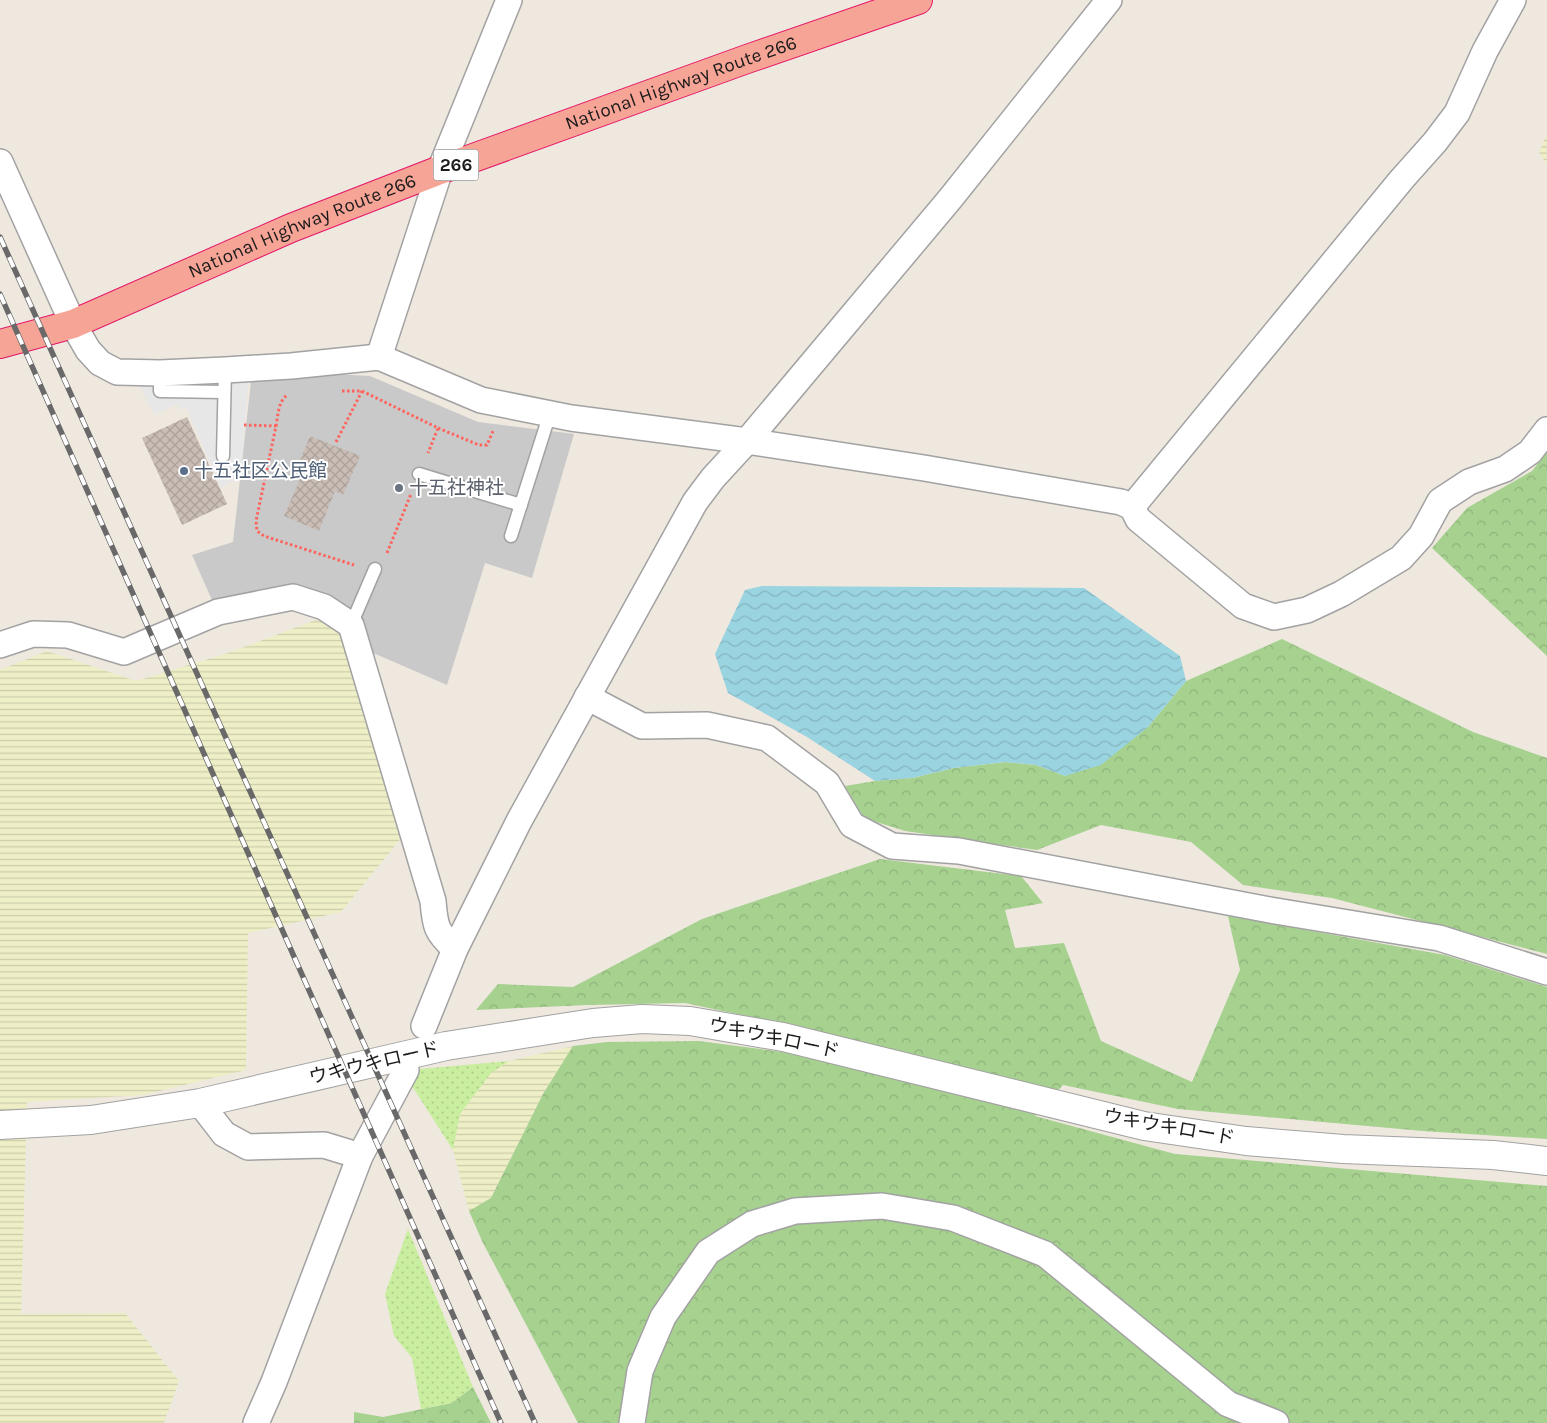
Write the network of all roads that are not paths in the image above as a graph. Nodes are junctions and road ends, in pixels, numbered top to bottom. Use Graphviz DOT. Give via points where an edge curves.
graph roads {
  1 [pos="509,0"];
  2 [pos="918,0"];
  3 [pos="1109,0"];
  4 [pos="1513,0"];
  5 [pos="0,162"];
  6 [pos="440,170"];
  7 [pos="73,324"];
  8 [pos="0,344"];
  9 [pos="379,357"];
  10 [pos="225,381"];
  11 [pos="550,414"];
  12 [pos="1547,430"];
  13 [pos="747,441"];
  14 [pos="222,456"];
  15 [pos="420,474"];
  16 [pos="521,505"];
  17 [pos="1132,507"];
  18 [pos="511,536"];
  19 [pos="375,569"];
  20 [pos="351,625"];
  21 [pos="0,645"];
  22 [pos="586,697"];
  23 [pos="455,949"];
  24 [pos="1547,972"];
  25 [pos="424,1026"];
  26 [pos="406,1070"];
  27 [pos="200,1103"];
  28 [pos="0,1125"];
  29 [pos="360,1156"];
  30 [pos="1547,1161"];
  31 [pos="256,1423"];
  32 [pos="632,1423"];
  33 [pos="1276,1423"];
  1 -- 6 [label="street"];
  2 -- 6 [label="highway, National Highway Route 266 / 266"];
  3 -- 13 [label="street" via="950,199"];
  4 -- 17 [label="street" via="1485,51 1457,114"];
  5 -- 7 [label="street"];
  6 -- 7 [label="highway, National Highway Route 266 / 266" via="291,228"];
  6 -- 9 [label="street"];
  7 -- 8 [label="highway, National Highway Route 266 / 266"];
  7 -- 10 [label="street" via="88,350 100,363 117,372 160,373"];
  9 -- 10 [label="street" via="290,366"];
  9 -- 11 [label="street" via="481,400"];
  10 -- 14 [label="lane"];
  11 -- 13 [label="street"];
  11 -- 16 [label="lane"];
  12 -- 17 [label="street" via="1530,452 1506,469 1468,482 1440,501 1421,536 1401,558 1307,610 1274,617 1243,606 1138,519"];
  13 -- 17 [label="street" via="924,468 1121,502"];
  13 -- 22 [label="street" via="695,502"];
  15 -- 16 [label="lane"];
  16 -- 18 [label="lane"];
  19 -- 20 [label="lane"];
  20 -- 21 [label="street" via="324,607 293,597 218,612 124,652 68,635 33,634"];
  20 -- 23 [label="street" via="433,901 434,921 441,936"];
  22 -- 23 [label="street"];
  22 -- 24 [label="street" via="642,726 707,725 767,738 827,783 852,825 892,846 959,851 1270,910 1439,938"];
  23 -- 25 [label="street"];
  26 -- 29 [label="street"];
  27 -- 28 [label="street, ウキウキロード" via="91,1120"];
  27 -- 29 [label="street" via="224,1134 248,1147 324,1145"];
  27 -- 30 [label="street, ウキウキロード" via="446,1046 593,1023 642,1019 690,1021 783,1037 1144,1126 1343,1150 1493,1155"];
  29 -- 31 [label="street"];
  32 -- 33 [label="street" via="640,1371 664,1317 708,1252 752,1224 795,1211 882,1206 953,1218 1045,1254 1228,1404"];
}
